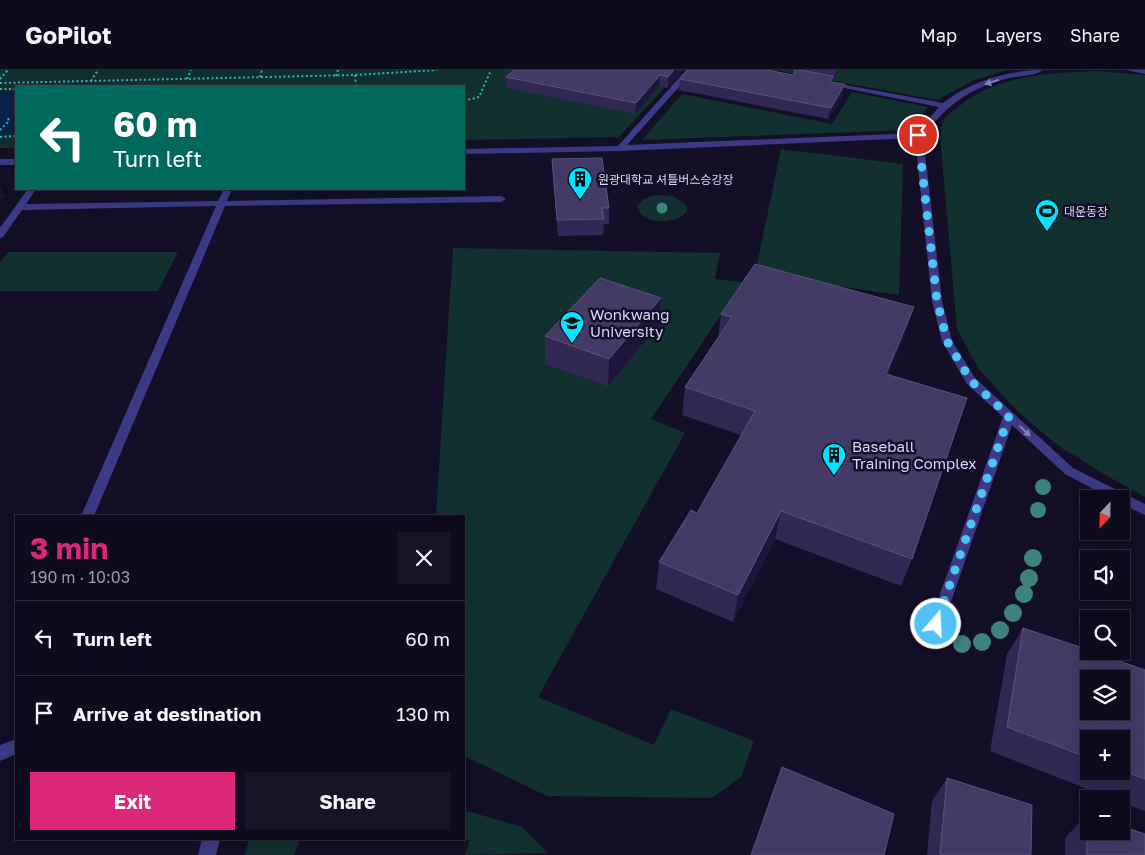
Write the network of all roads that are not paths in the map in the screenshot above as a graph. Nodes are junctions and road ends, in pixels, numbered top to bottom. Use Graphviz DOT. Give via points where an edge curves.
graph roads {
  1 [pos="690,70"];
  2 [pos="1039,70"];
  3 [pos="1130,70"];
  4 [pos="1145,72"];
  5 [pos="822,83"];
  6 [pos="945,106"];
  7 [pos="918,135"];
  8 [pos="620,148"];
  9 [pos="465,152"];
  10 [pos="0,162"];
  11 [pos="15,162"];
  12 [pos="31,190"];
  13 [pos="228,190"];
  14 [pos="501,199"];
  15 [pos="221,204"];
  16 [pos="19,207"];
  17 [pos="0,235"];
  18 [pos="1009,416"];
  19 [pos="1145,510"];
  20 [pos="87,515"];
  21 [pos="936,624"];
  22 [pos="15,746"];
  23 [pos="0,753"];
  24 [pos="211,840"];
  25 [pos="207,855"];
  1 -- 8 [label="street"];
  2 -- 6 [label="street, one-way" via="1021,72 982,85"];
  3 -- 4 [label="street"];
  5 -- 6 [label="street"];
  6 -- 7 [label="street"];
  7 -- 8 [label="street"];
  7 -- 18 [label="street" via="937,301 947,341 971,381"];
  8 -- 9 [label="street"];
  10 -- 11 [label="street"];
  12 -- 16 [label="street"];
  13 -- 15 [label="street"];
  14 -- 15 [label="street"];
  15 -- 16 [label="street"];
  15 -- 20 [label="street"];
  16 -- 17 [label="street"];
  18 -- 19 [label="street, one-way" via="1069,471"];
  18 -- 21 [label="street"];
  22 -- 23 [label="street"];
  24 -- 25 [label="street"];
}
